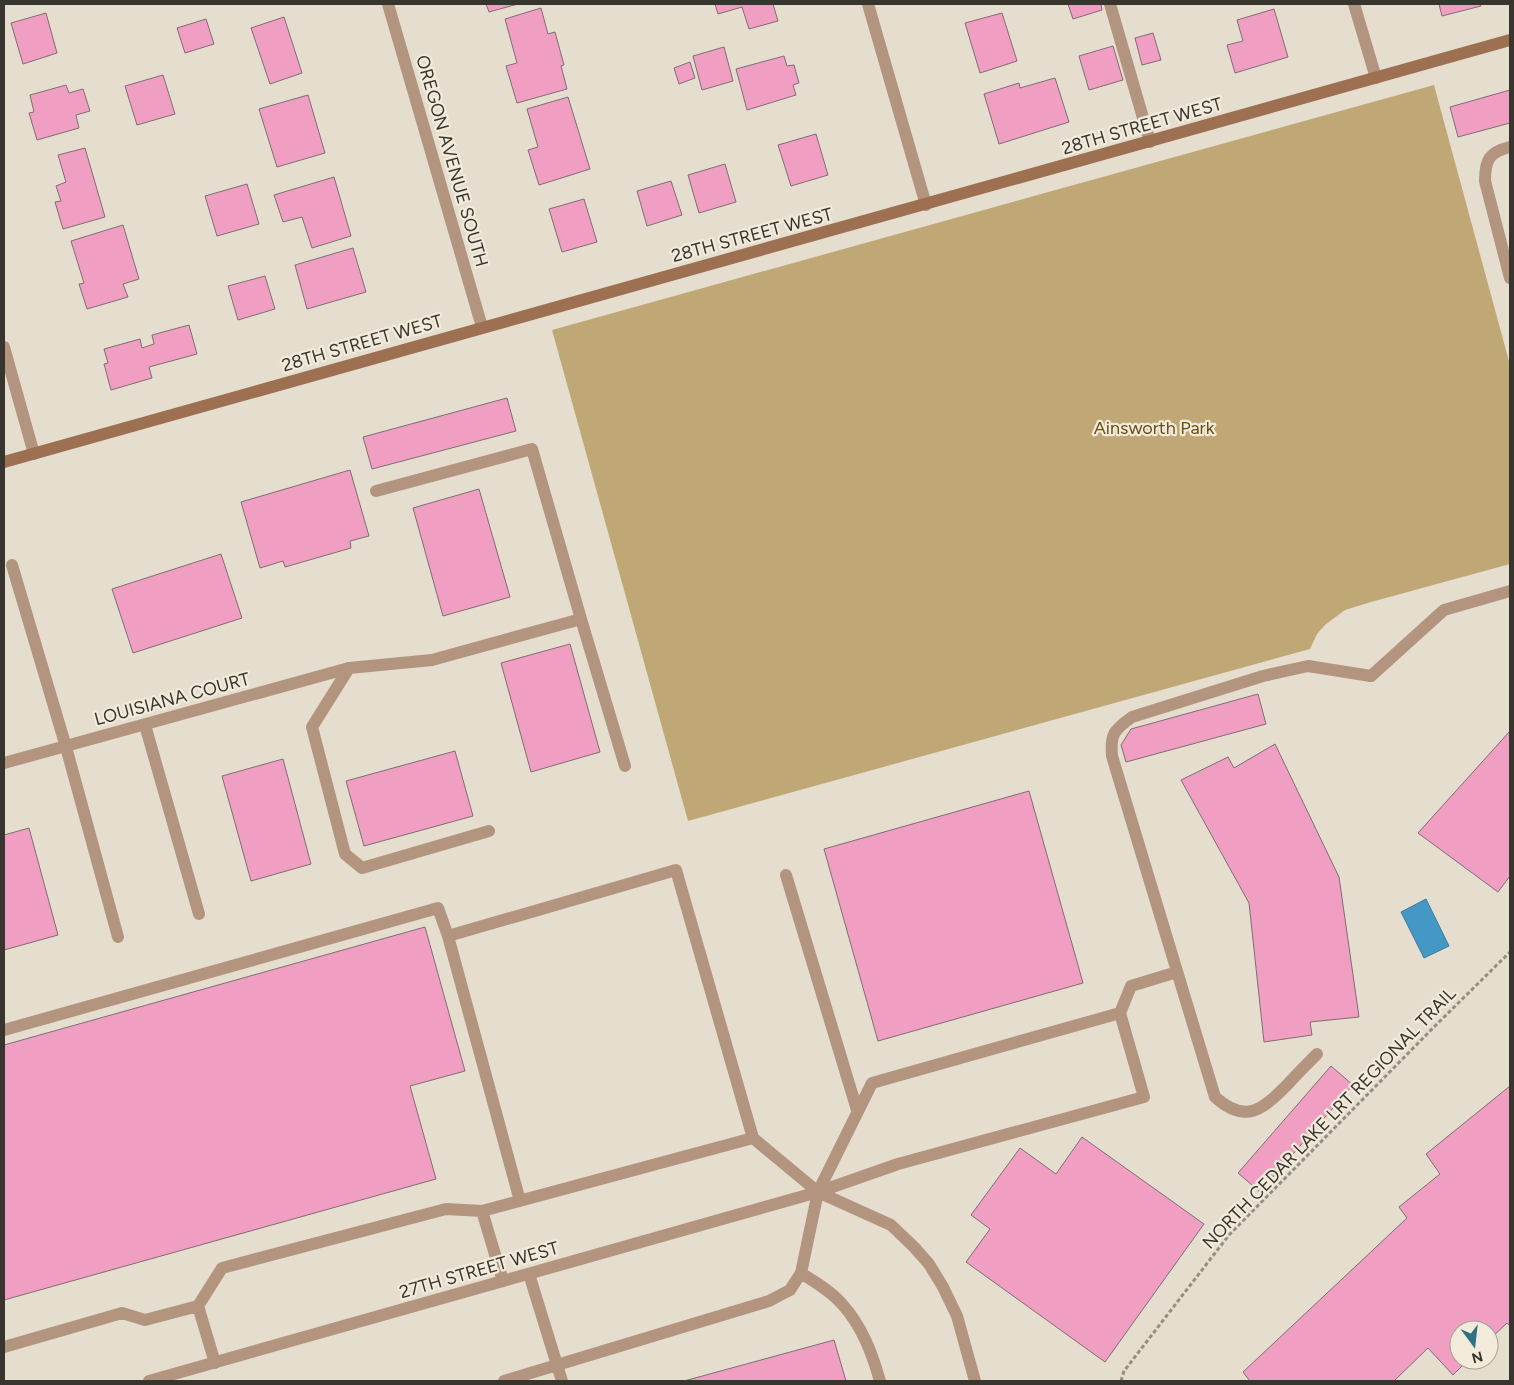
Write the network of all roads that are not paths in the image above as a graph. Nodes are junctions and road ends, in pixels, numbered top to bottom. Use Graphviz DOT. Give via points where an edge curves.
graph roads {
  1 [pos="388,4"];
  2 [pos="868,4"];
  3 [pos="1110,4"];
  4 [pos="1354,4"];
  5 [pos="1510,40"];
  6 [pos="1376,78"];
  7 [pos="1150,142"];
  8 [pos="1510,147"];
  9 [pos="926,205"];
  10 [pos="1510,278"];
  11 [pos="482,328"];
  12 [pos="4,347"];
  13 [pos="34,454"];
  14 [pos="4,462"];
  15 [pos="376,490"];
  16 [pos="12,565"];
  17 [pos="1510,591"];
  18 [pos="581,619"];
  19 [pos="348,668"];
  20 [pos="145,725"];
  21 [pos="66,747"];
  22 [pos="4,763"];
  23 [pos="625,766"];
  24 [pos="489,831"];
  25 [pos="786,875"];
  26 [pos="199,914"];
  27 [pos="448,936"];
  28 [pos="118,937"];
  29 [pos="1176,972"];
  30 [pos="1120,1013"];
  31 [pos="4,1030"];
  32 [pos="1318,1054"];
  33 [pos="858,1110"];
  34 [pos="753,1138"];
  35 [pos="818,1192"];
  36 [pos="520,1201"];
  37 [pos="482,1211"];
  38 [pos="801,1273"];
  39 [pos="529,1274"];
  40 [pos="503,1281"];
  41 [pos="198,1306"];
  42 [pos="4,1347"];
  43 [pos="215,1363"];
  44 [pos="558,1366"];
  45 [pos="149,1381"];
  46 [pos="504,1381"];
  47 [pos="562,1381"];
  48 [pos="880,1381"];
  49 [pos="975,1381"];
  1 -- 11 [label="street, OREGON AVENUE SOUTH"];
  2 -- 9 [label="street"];
  3 -- 7 [label="street"];
  4 -- 6 [label="street"];
  5 -- 6 [label="street, 28TH STREET WEST"];
  6 -- 7 [label="street, 28TH STREET WEST"];
  7 -- 9 [label="street, 28TH STREET WEST"];
  8 -- 10 [label="street" via="1489,157 1484,181"];
  9 -- 11 [label="street, 28TH STREET WEST"];
  11 -- 13 [label="street, 28TH STREET WEST"];
  12 -- 13 [label="street"];
  13 -- 14 [label="street, 28TH STREET WEST"];
  15 -- 18 [label="street" via="532,449"];
  16 -- 21 [label="street"];
  17 -- 29 [label="street" via="1444,610 1371,676 1308,666 1263,676 1132,718 1116,728 1110,740 1112,756"];
  18 -- 19 [label="street, LOUISIANA COURT" via="432,660"];
  18 -- 23 [label="street"];
  19 -- 20 [label="street, LOUISIANA COURT"];
  19 -- 24 [label="street" via="312,727 345,854 362,868"];
  20 -- 21 [label="street, LOUISIANA COURT"];
  20 -- 26 [label="street"];
  21 -- 22 [label="street, LOUISIANA COURT"];
  21 -- 28 [label="street"];
  25 -- 33 [label="street"];
  27 -- 31 [label="street" via="438,908"];
  27 -- 34 [label="street" via="676,870"];
  27 -- 36 [label="street"];
  29 -- 30 [label="street" via="1130,986"];
  29 -- 32 [label="street" via="1215,1097 1226,1107 1254,1111 1267,1105"];
  30 -- 33 [label="street" via="872,1083"];
  30 -- 35 [label="street, 27TH STREET WEST" via="1144,1097 898,1164"];
  33 -- 35 [label="street"];
  34 -- 35 [label="street"];
  34 -- 36 [label="street"];
  35 -- 38 [label="street"];
  35 -- 39 [label="street, 27TH STREET WEST"];
  35 -- 49 [label="street" via="891,1225 924,1258 944,1287 958,1316"];
  36 -- 37 [label="street"];
  37 -- 40 [label="street"];
  37 -- 41 [label="street" via="446,1209 222,1268"];
  38 -- 44 [label="street" via="790,1290 769,1301"];
  38 -- 48 [label="street" via="842,1304 866,1339"];
  39 -- 40 [label="street, 27TH STREET WEST"];
  39 -- 44 [label="street"];
  40 -- 43 [label="street, 27TH STREET WEST"];
  41 -- 42 [label="street" via="145,1320 122,1313"];
  41 -- 43 [label="street"];
  43 -- 45 [label="street, 27TH STREET WEST"];
  44 -- 46 [label="street"];
  44 -- 47 [label="street"];
}
